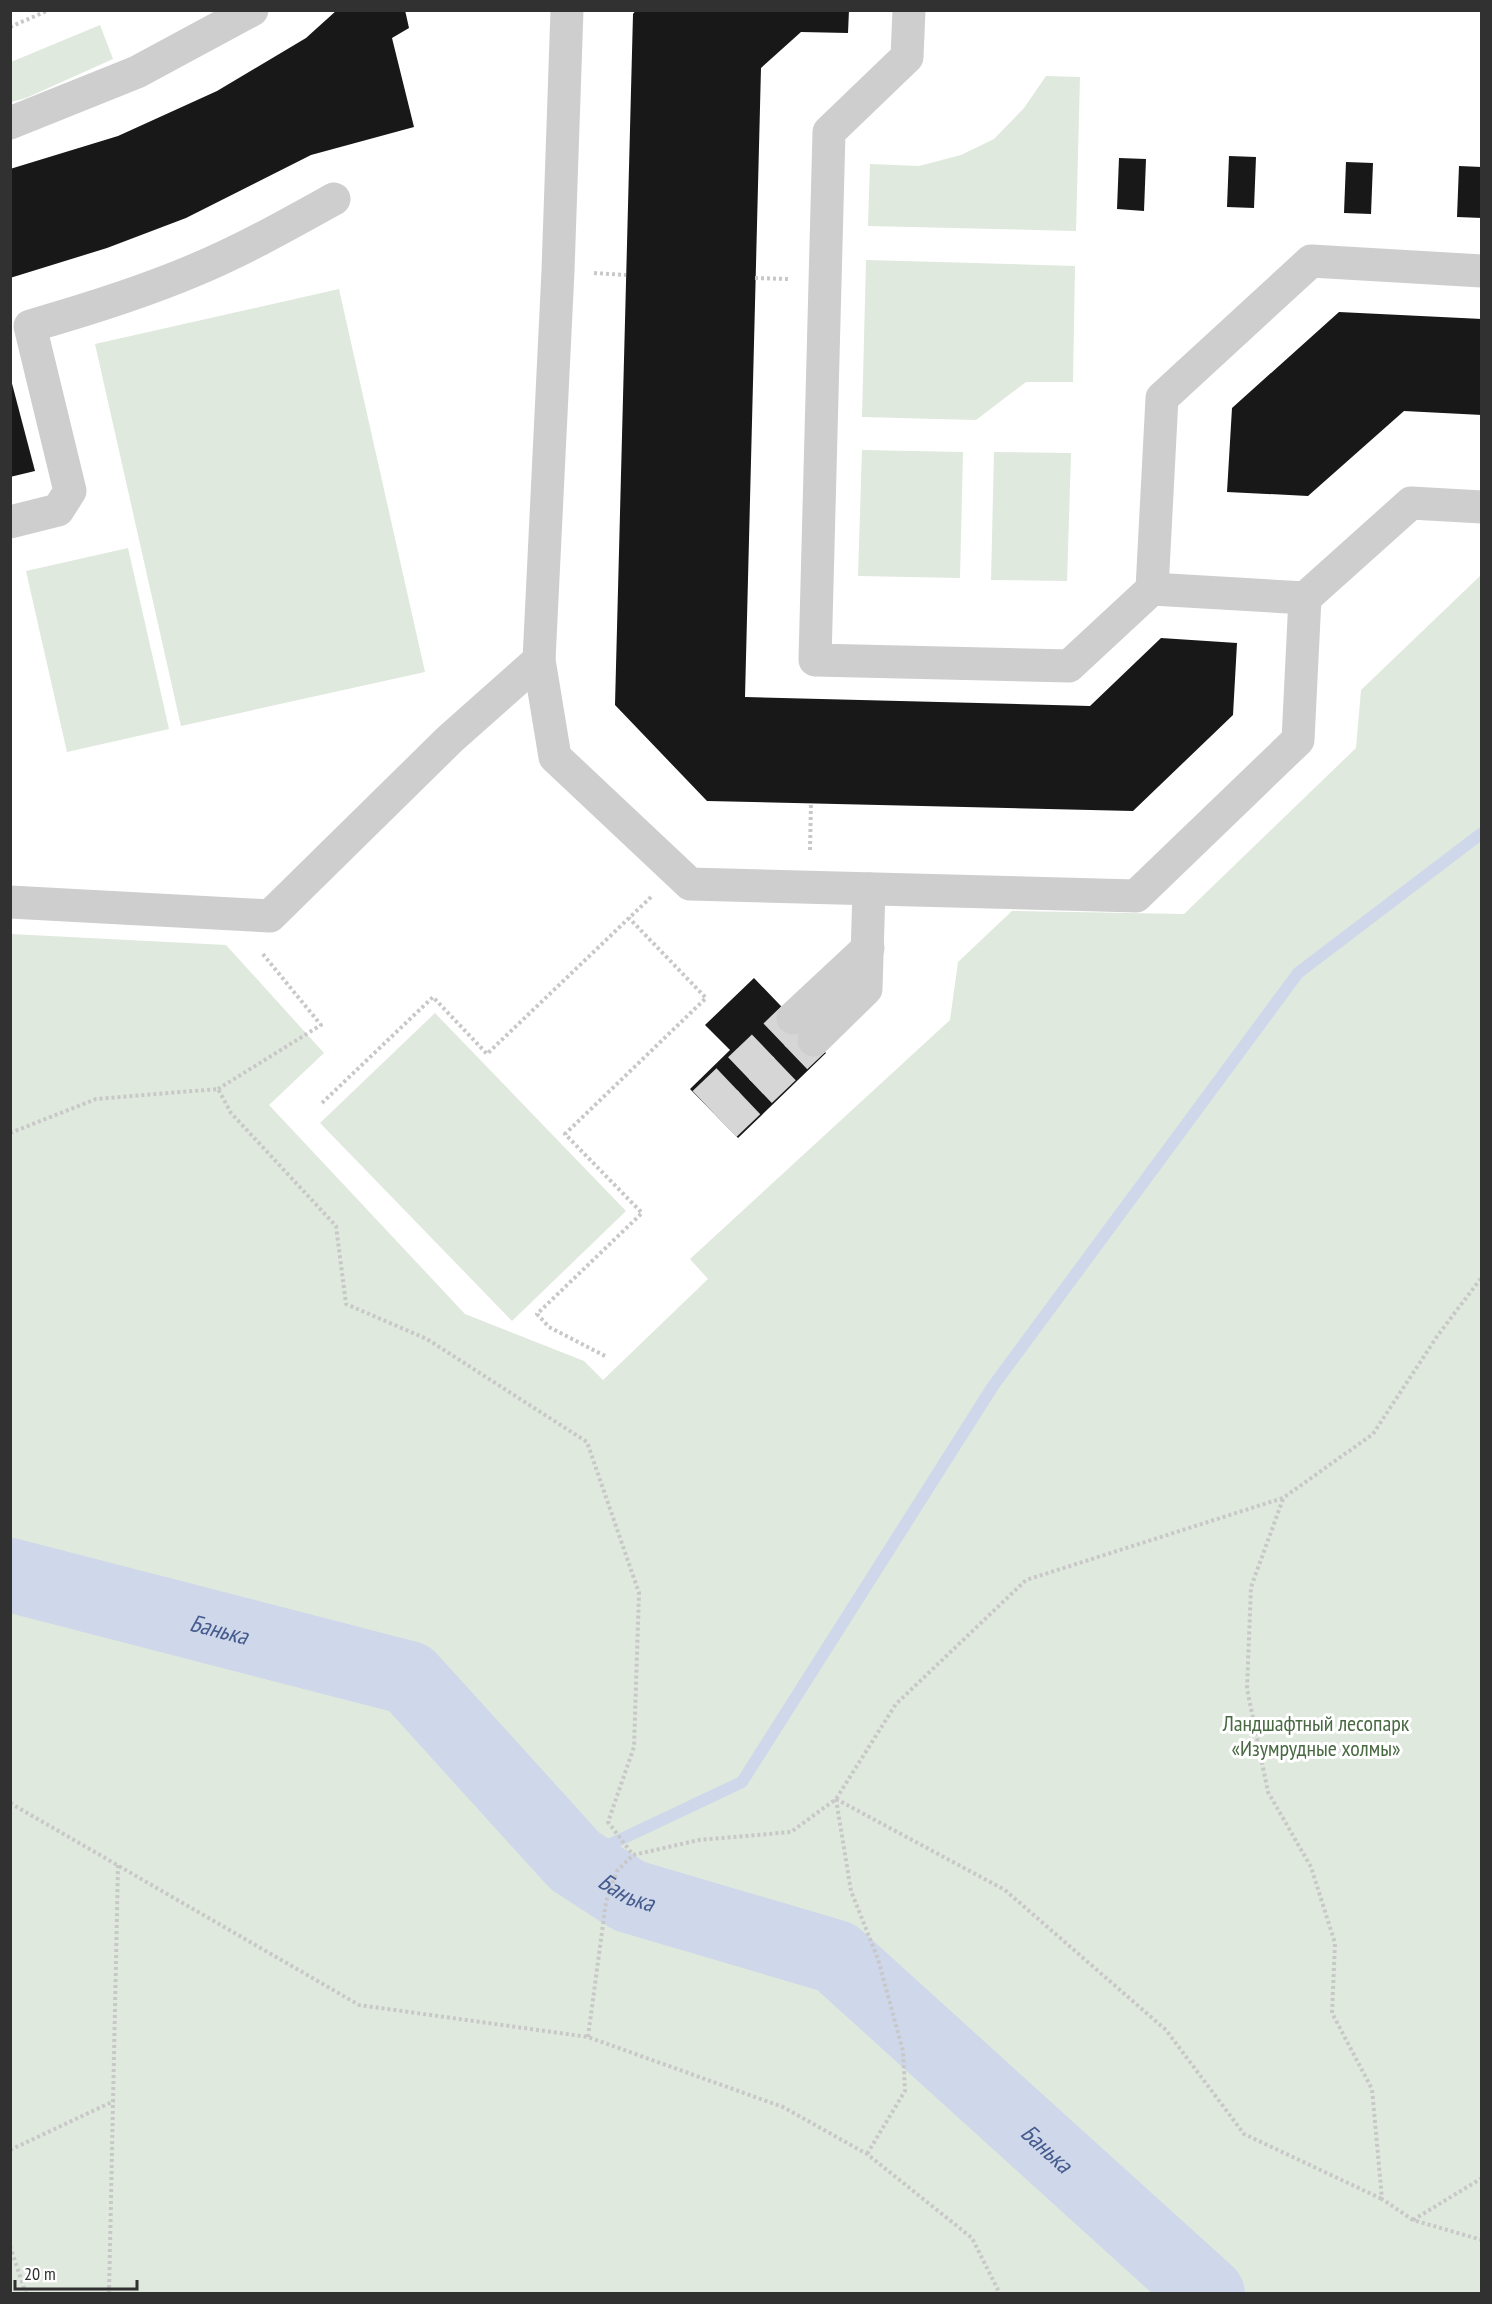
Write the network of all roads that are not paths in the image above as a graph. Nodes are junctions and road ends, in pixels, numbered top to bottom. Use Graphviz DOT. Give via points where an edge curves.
graph roads {
  1 [pos="252,10"];
  2 [pos="567,10"];
  3 [pos="909,10"];
  4 [pos="10,123"];
  5 [pos="334,199"];
  6 [pos="1482,271"];
  7 [pos="1482,507"];
  8 [pos="10,522"];
  9 [pos="1152,590"];
  10 [pos="1305,598"];
  11 [pos="539,660"];
  12 [pos="869,889"];
  13 [pos="10,902"];
  14 [pos="803,1029"];
  1 -- 4 [label="lane" via="137,72"];
  2 -- 11 [label="lane"];
  3 -- 9 [label="lane" via="908,57 829,132 815,660 1069,666"];
  5 -- 8 [label="lane" via="196,269 118,300 30,327 70,491 58,510"];
  6 -- 9 [label="lane" via="1311,261 1162,398"];
  7 -- 10 [label="lane" via="1411,503"];
  9 -- 10 [label="lane"];
  10 -- 12 [label="lane" via="1298,741 1136,896"];
  11 -- 12 [label="lane" via="555,757 690,884"];
  11 -- 13 [label="lane" via="450,739 270,916"];
  12 -- 14 [label="lane" via="868,948"];
}
